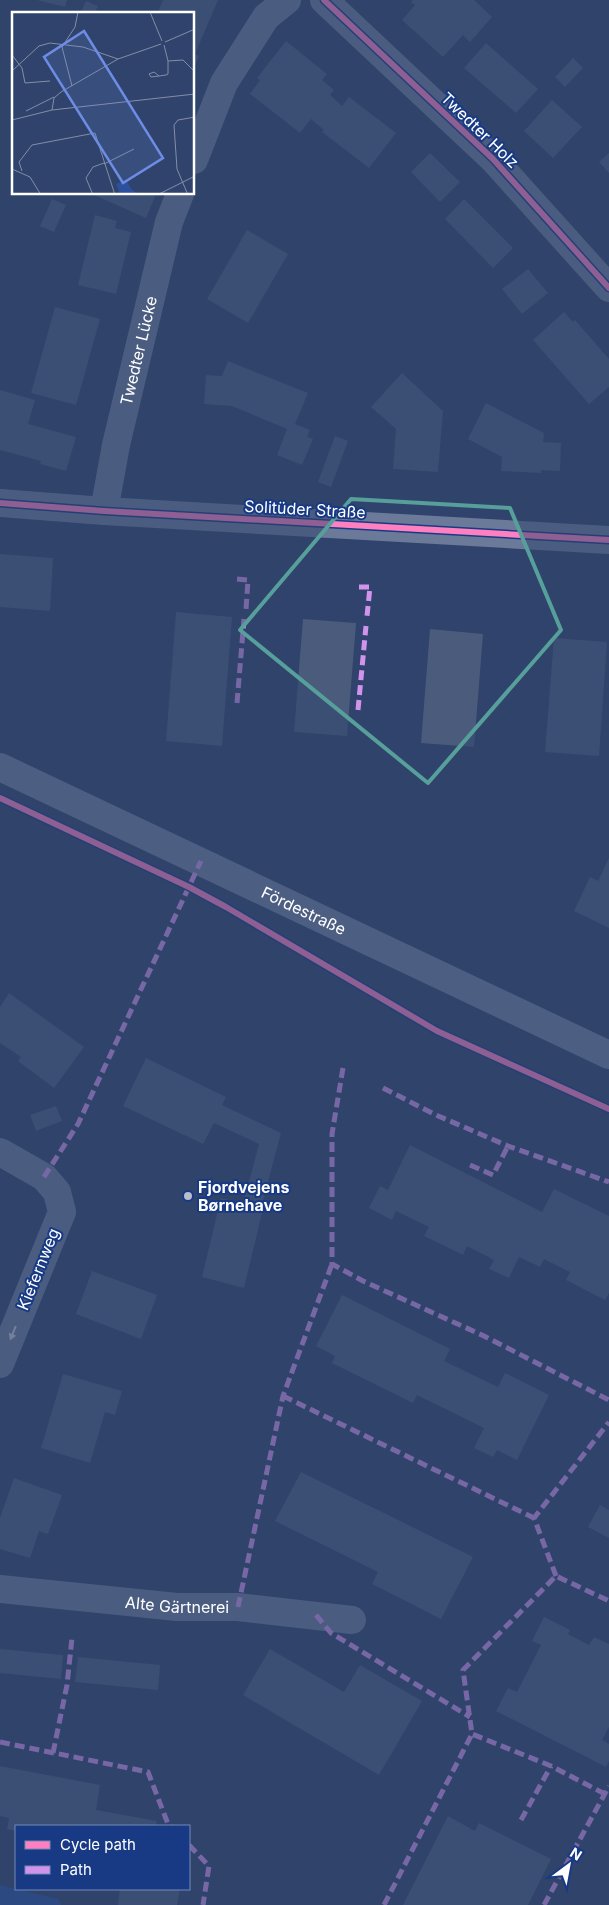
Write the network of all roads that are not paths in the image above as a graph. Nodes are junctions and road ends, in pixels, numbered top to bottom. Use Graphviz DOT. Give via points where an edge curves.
graph roads {
  1 [pos="287,0"];
  2 [pos="324,0"];
  3 [pos="195,157"];
  4 [pos="180,195"];
  5 [pos="609,288"];
  6 [pos="0,503"];
  7 [pos="104,511"];
  8 [pos="609,540"];
  9 [pos="0,767"];
  10 [pos="609,1055"];
  11 [pos="0,1152"];
  12 [pos="0,1364"];
  13 [pos="0,1589"];
  14 [pos="352,1620"];
  1 -- 3 [label="street" via="266,16 224,83"];
  2 -- 5 [label="street, Twedter Holz" via="493,159"];
  4 -- 7 [label="street, Twedter Lücke" via="169,222 116,445"];
  6 -- 7 [label="street, Solitüder Straße"];
  7 -- 8 [label="street, Solitüder Straße"];
  9 -- 10 [label="main road, Fördestraße"];
  11 -- 12 [label="street, Kiefernweg, one-way" via="44,1177 57,1192 62,1212"];
  13 -- 14 [label="street, Alte Gärtnerei" via="177,1607 238,1607"];
}
